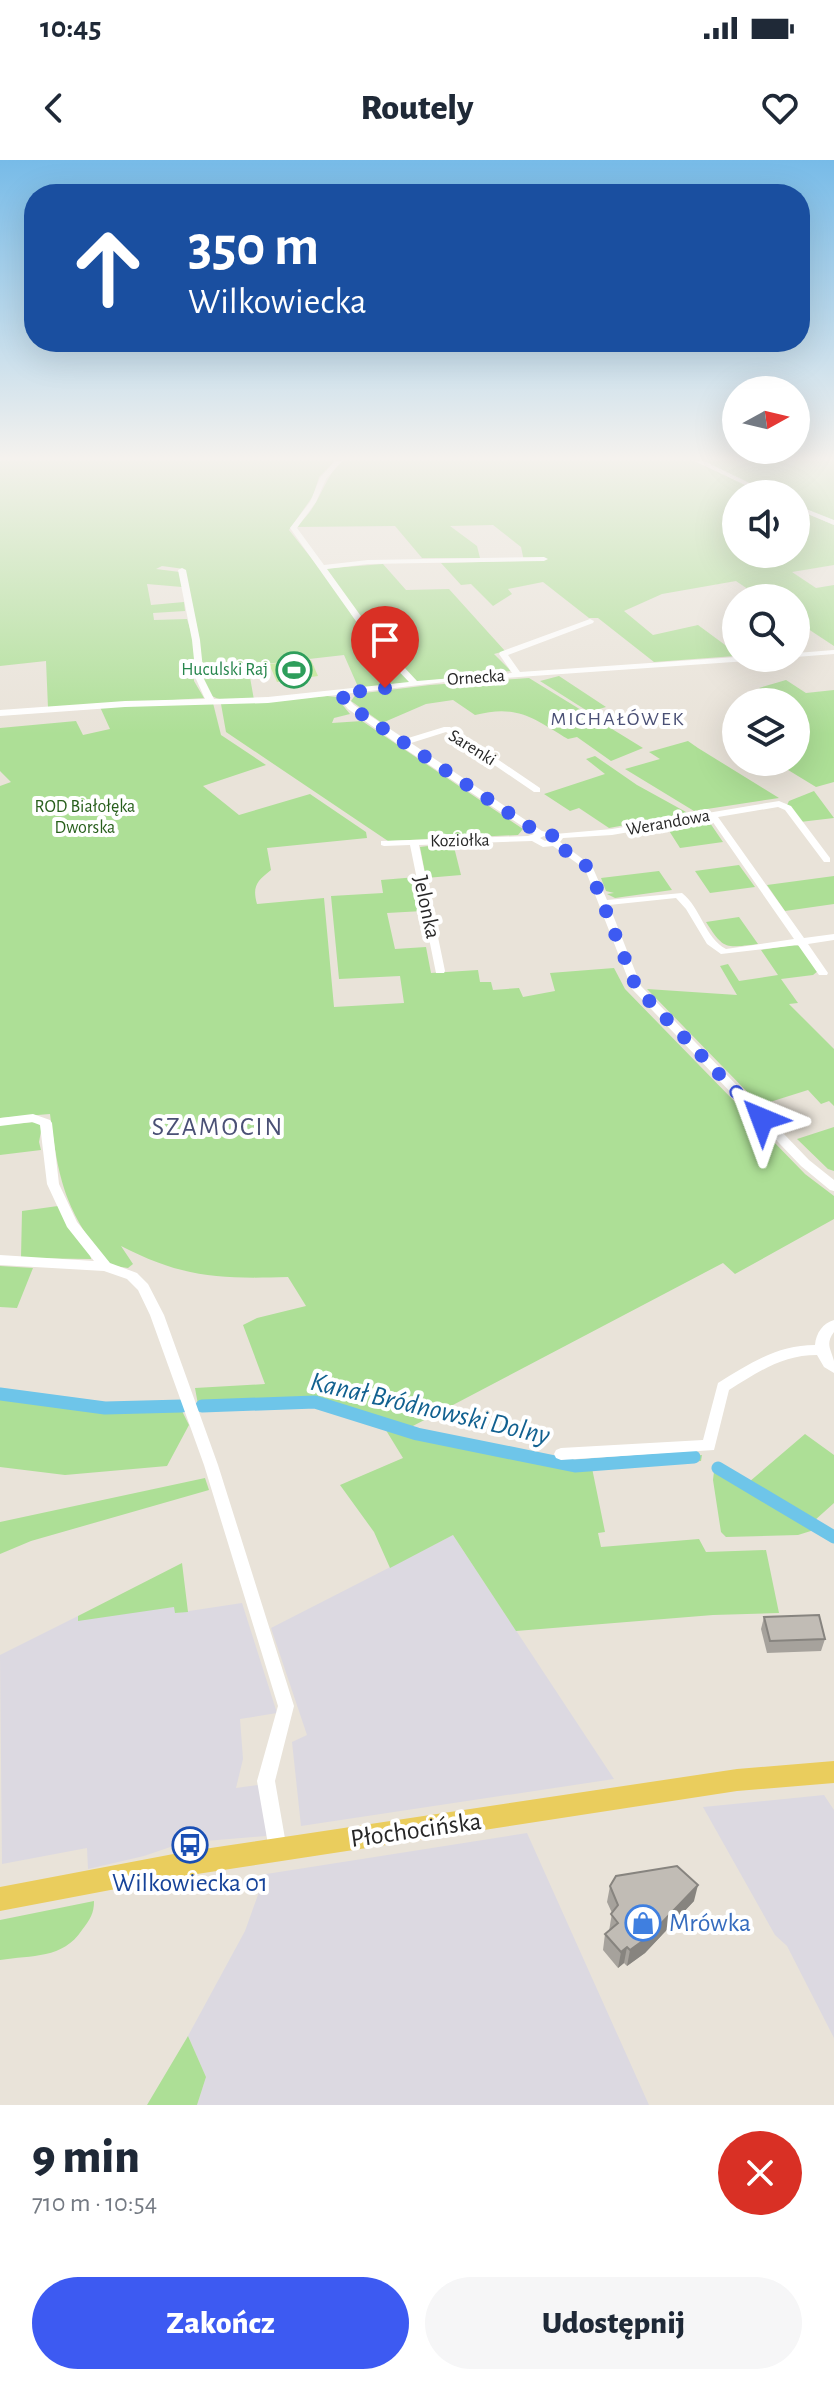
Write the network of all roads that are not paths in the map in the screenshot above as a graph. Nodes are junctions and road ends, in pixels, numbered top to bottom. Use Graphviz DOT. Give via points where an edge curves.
graph roads {
  1 [pos="310,552"];
  2 [pos="544,559"];
  3 [pos="321,568"];
  4 [pos="182,570"];
  5 [pos="590,621"];
  6 [pos="834,652"];
  7 [pos="810,654"];
  8 [pos="722,661"];
  9 [pos="518,675"];
  10 [pos="415,683"];
  11 [pos="340,694"];
  12 [pos="211,701"];
  13 [pos="0,713"];
  14 [pos="402,743"];
  15 [pos="537,790"];
  16 [pos="712,815"];
  17 [pos="538,836"];
  18 [pos="556,840"];
  19 [pos="414,842"];
  20 [pos="384,843"];
  21 [pos="827,860"];
  22 [pos="603,903"];
  23 [pos="834,937"];
  24 [pos="801,941"];
  25 [pos="440,971"];
  26 [pos="823,973"];
  27 [pos="0,1122"];
  28 [pos="834,1187"];
  29 [pos="0,1260"];
  30 [pos="105,1266"];
  31 [pos="834,1325"];
  32 [pos="822,1350"];
  33 [pos="834,1368"];
  34 [pos="561,1454"];
  35 [pos="834,1772"];
  36 [pos="278,1850"];
  37 [pos="0,1899"];
  1 -- 3 [label="street"];
  2 -- 3 [label="street" via="368,562"];
  3 -- 10 [label="street" via="373,639"];
  4 -- 12 [label="street" via="199,684"];
  5 -- 9 [label="street" via="503,654"];
  6 -- 7 [label="street"];
  8 -- 9 [label="street, Ornecka"];
  9 -- 10 [label="street, Ornecka"];
  10 -- 11 [label="street, Ornecka"];
  11 -- 12 [label="street, Ornecka"];
  11 -- 14 [label="street"];
  12 -- 13 [label="street, Ornecka"];
  14 -- 15 [label="street, Sarenki" via="447,729"];
  14 -- 17 [label="street"];
  16 -- 18 [label="street, Werandowa"];
  16 -- 21 [label="street, Werandowa" via="779,804 788,808"];
  16 -- 24 [label="street"];
  17 -- 18 [label="street, Werandowa"];
  17 -- 19 [label="street, Koziołka"];
  18 -- 22 [label="street" via="585,864"];
  19 -- 20 [label="street, Koziołka"];
  19 -- 25 [label="street, Jelonka"];
  22 -- 24 [label="street" via="678,895 717,949 725,952"];
  22 -- 28 [label="street" via="636,987"];
  23 -- 24 [label="street"];
  24 -- 26 [label="street"];
  27 -- 30 [label="street" via="33,1118 46,1123 53,1184 72,1224"];
  29 -- 30 [label="street"];
  30 -- 36 [label="street" via="132,1276 157,1315 211,1465 286,1706 266,1781"];
  31 -- 32 [label="street" via="823,1335"];
  32 -- 33 [label="street"];
  32 -- 34 [label="street" via="779,1354 723,1387 709,1446"];
  35 -- 36 [label="main road, Płochocińska" via="737,1780"];
  36 -- 37 [label="main road, Płochocińska"];
}
